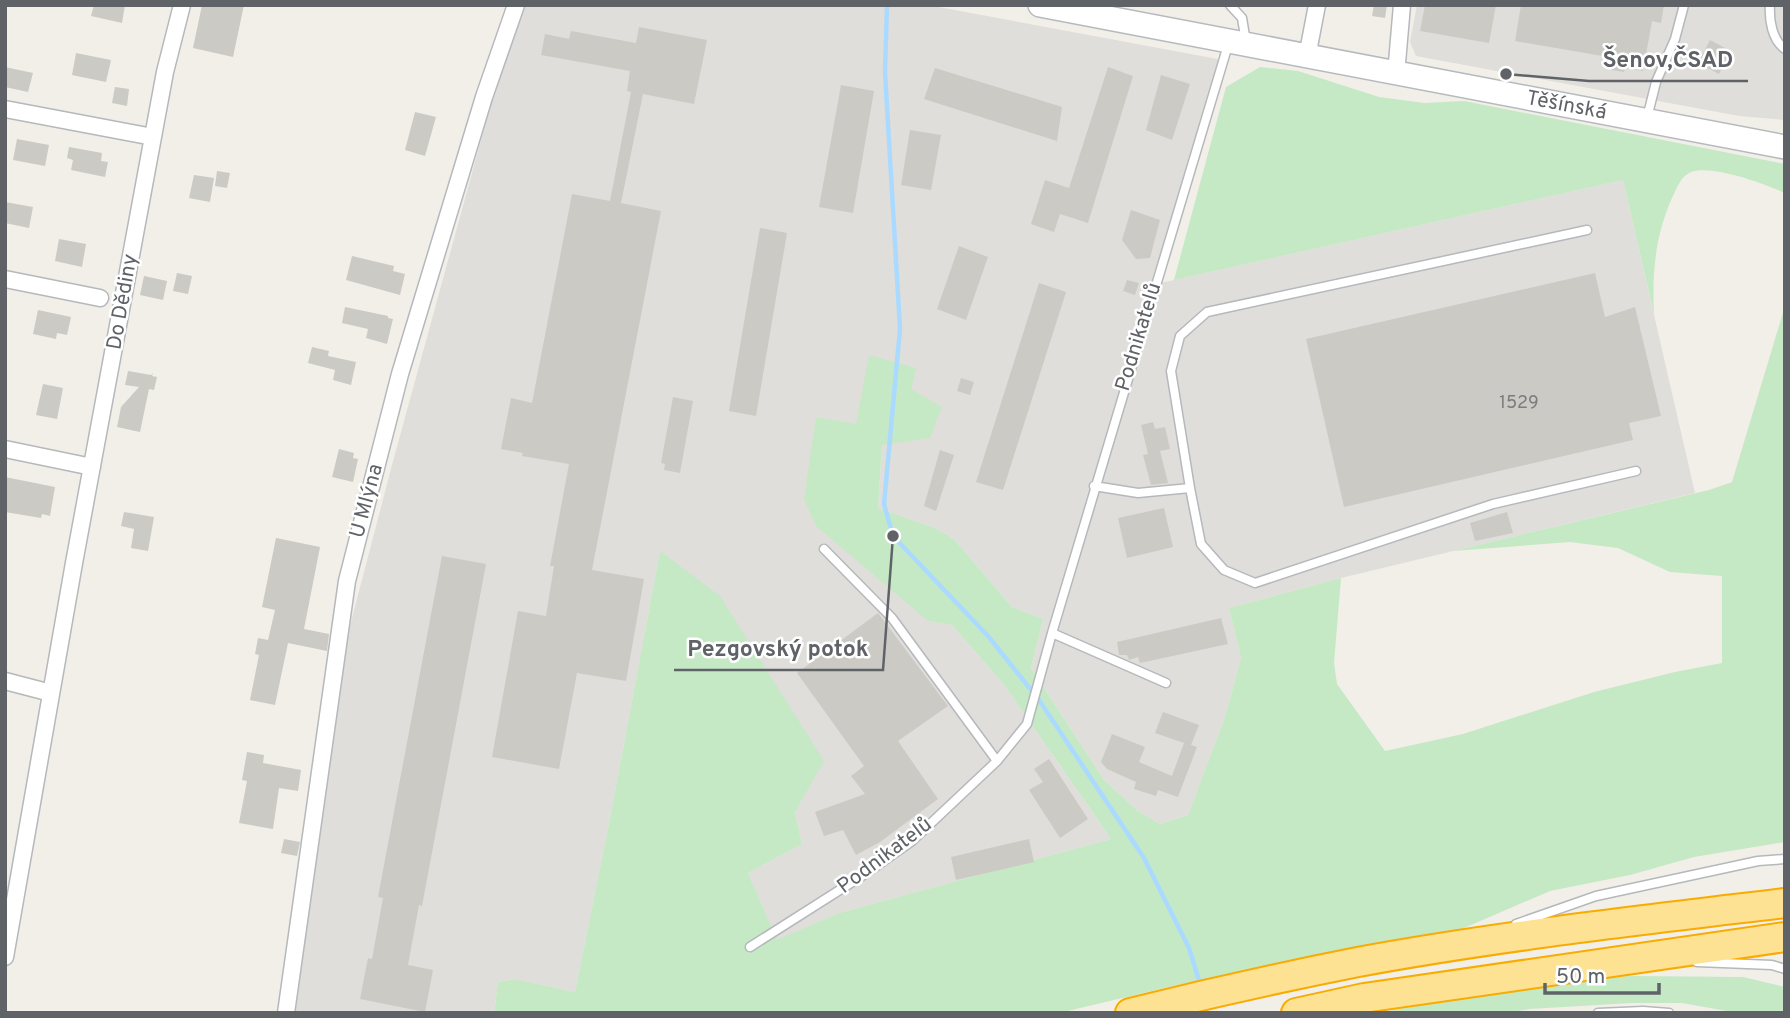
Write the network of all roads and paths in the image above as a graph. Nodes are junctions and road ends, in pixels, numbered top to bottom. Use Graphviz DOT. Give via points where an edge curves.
graph roads {
  1 [pos="182,5"];
  2 [pos="516,5"];
  3 [pos="1040,5"];
  4 [pos="1230,5"];
  5 [pos="1317,5"];
  6 [pos="1402,5"];
  7 [pos="1684,5"];
  8 [pos="1770,5"];
  9 [pos="1237,44"];
  10 [pos="1785,49"];
  11 [pos="1307,58"];
  12 [pos="1396,74"];
  13 [pos="5,109"];
  14 [pos="1646,121"];
  15 [pos="153,137"];
  16 [pos="1785,147"];
  17 [pos="1587,230"];
  18 [pos="5,279"];
  19 [pos="100,298"];
  20 [pos="5,449"];
  21 [pos="92,467"];
  22 [pos="1636,471"];
  23 [pos="1094,486"];
  24 [pos="1190,488"];
  25 [pos="824,549"];
  26 [pos="1052,633"];
  27 [pos="5,681"];
  28 [pos="1166,683"];
  29 [pos="51,693"];
  30 [pos="998,761"];
  31 [pos="1785,859"];
  32 [pos="1785,903"];
  33 [pos="1785,937"];
  34 [pos="750,947"];
  35 [pos="1452,947"];
  36 [pos="5,957"];
  37 [pos="1632,960"];
  38 [pos="1785,969"];
  39 [pos="286,1013"];
  40 [pos="1130,1013"];
  41 [pos="1296,1013"];
  42 [pos="1598,1013"];
  43 [pos="1669,1013"];
  1 -- 15 [label="street, Do Dědiny"];
  2 -- 39 [label="street, U Mlýna" via="400,374 347,581"];
  3 -- 9 [label="main road, Těšínská" via="1127,15"];
  4 -- 9 [label="lane" via="1242,18"];
  5 -- 11 [label="street"];
  6 -- 12 [label="street"];
  7 -- 14 [label="lane"];
  8 -- 10 [label="lane" via="1769,20 1779,46"];
  9 -- 11 [label="main road, Těšínská"];
  9 -- 23 [label="lane, Podnikatelů"];
  11 -- 12 [label="main road, Těšínská"];
  12 -- 14 [label="main road, Těšínská"];
  13 -- 15 [label="street"];
  14 -- 16 [label="main road, Těšínská"];
  15 -- 21 [label="street, Do Dědiny"];
  17 -- 24 [label="lane" via="1207,312 1180,336 1171,371"];
  18 -- 19 [label="street, Do Dědiny"];
  20 -- 21 [label="street"];
  21 -- 29 [label="street, Do Dědiny"];
  22 -- 24 [label="lane" via="1493,504 1255,583 1224,570 1201,544"];
  23 -- 24 [label="lane" via="1138,493"];
  23 -- 26 [label="lane, Podnikatelů"];
  25 -- 30 [label="lane" via="892,618"];
  26 -- 28 [label="lane"];
  26 -- 30 [label="lane, Podnikatelů" via="1027,724"];
  27 -- 29 [label="street"];
  29 -- 36 [label="street, Do Dědiny"];
  30 -- 34 [label="lane, Podnikatelů" via="912,841"];
  31 -- 35 [label="lane" via="1596,895"];
  32 -- 35 [label="highway"];
  33 -- 37 [label="highway"];
  35 -- 40 [label="highway" via="1360,962"];
  37 -- 38 [label="lane"];
  37 -- 41 [label="highway" via="1364,998"];
  42 -- 43 [label="lane"];
}
